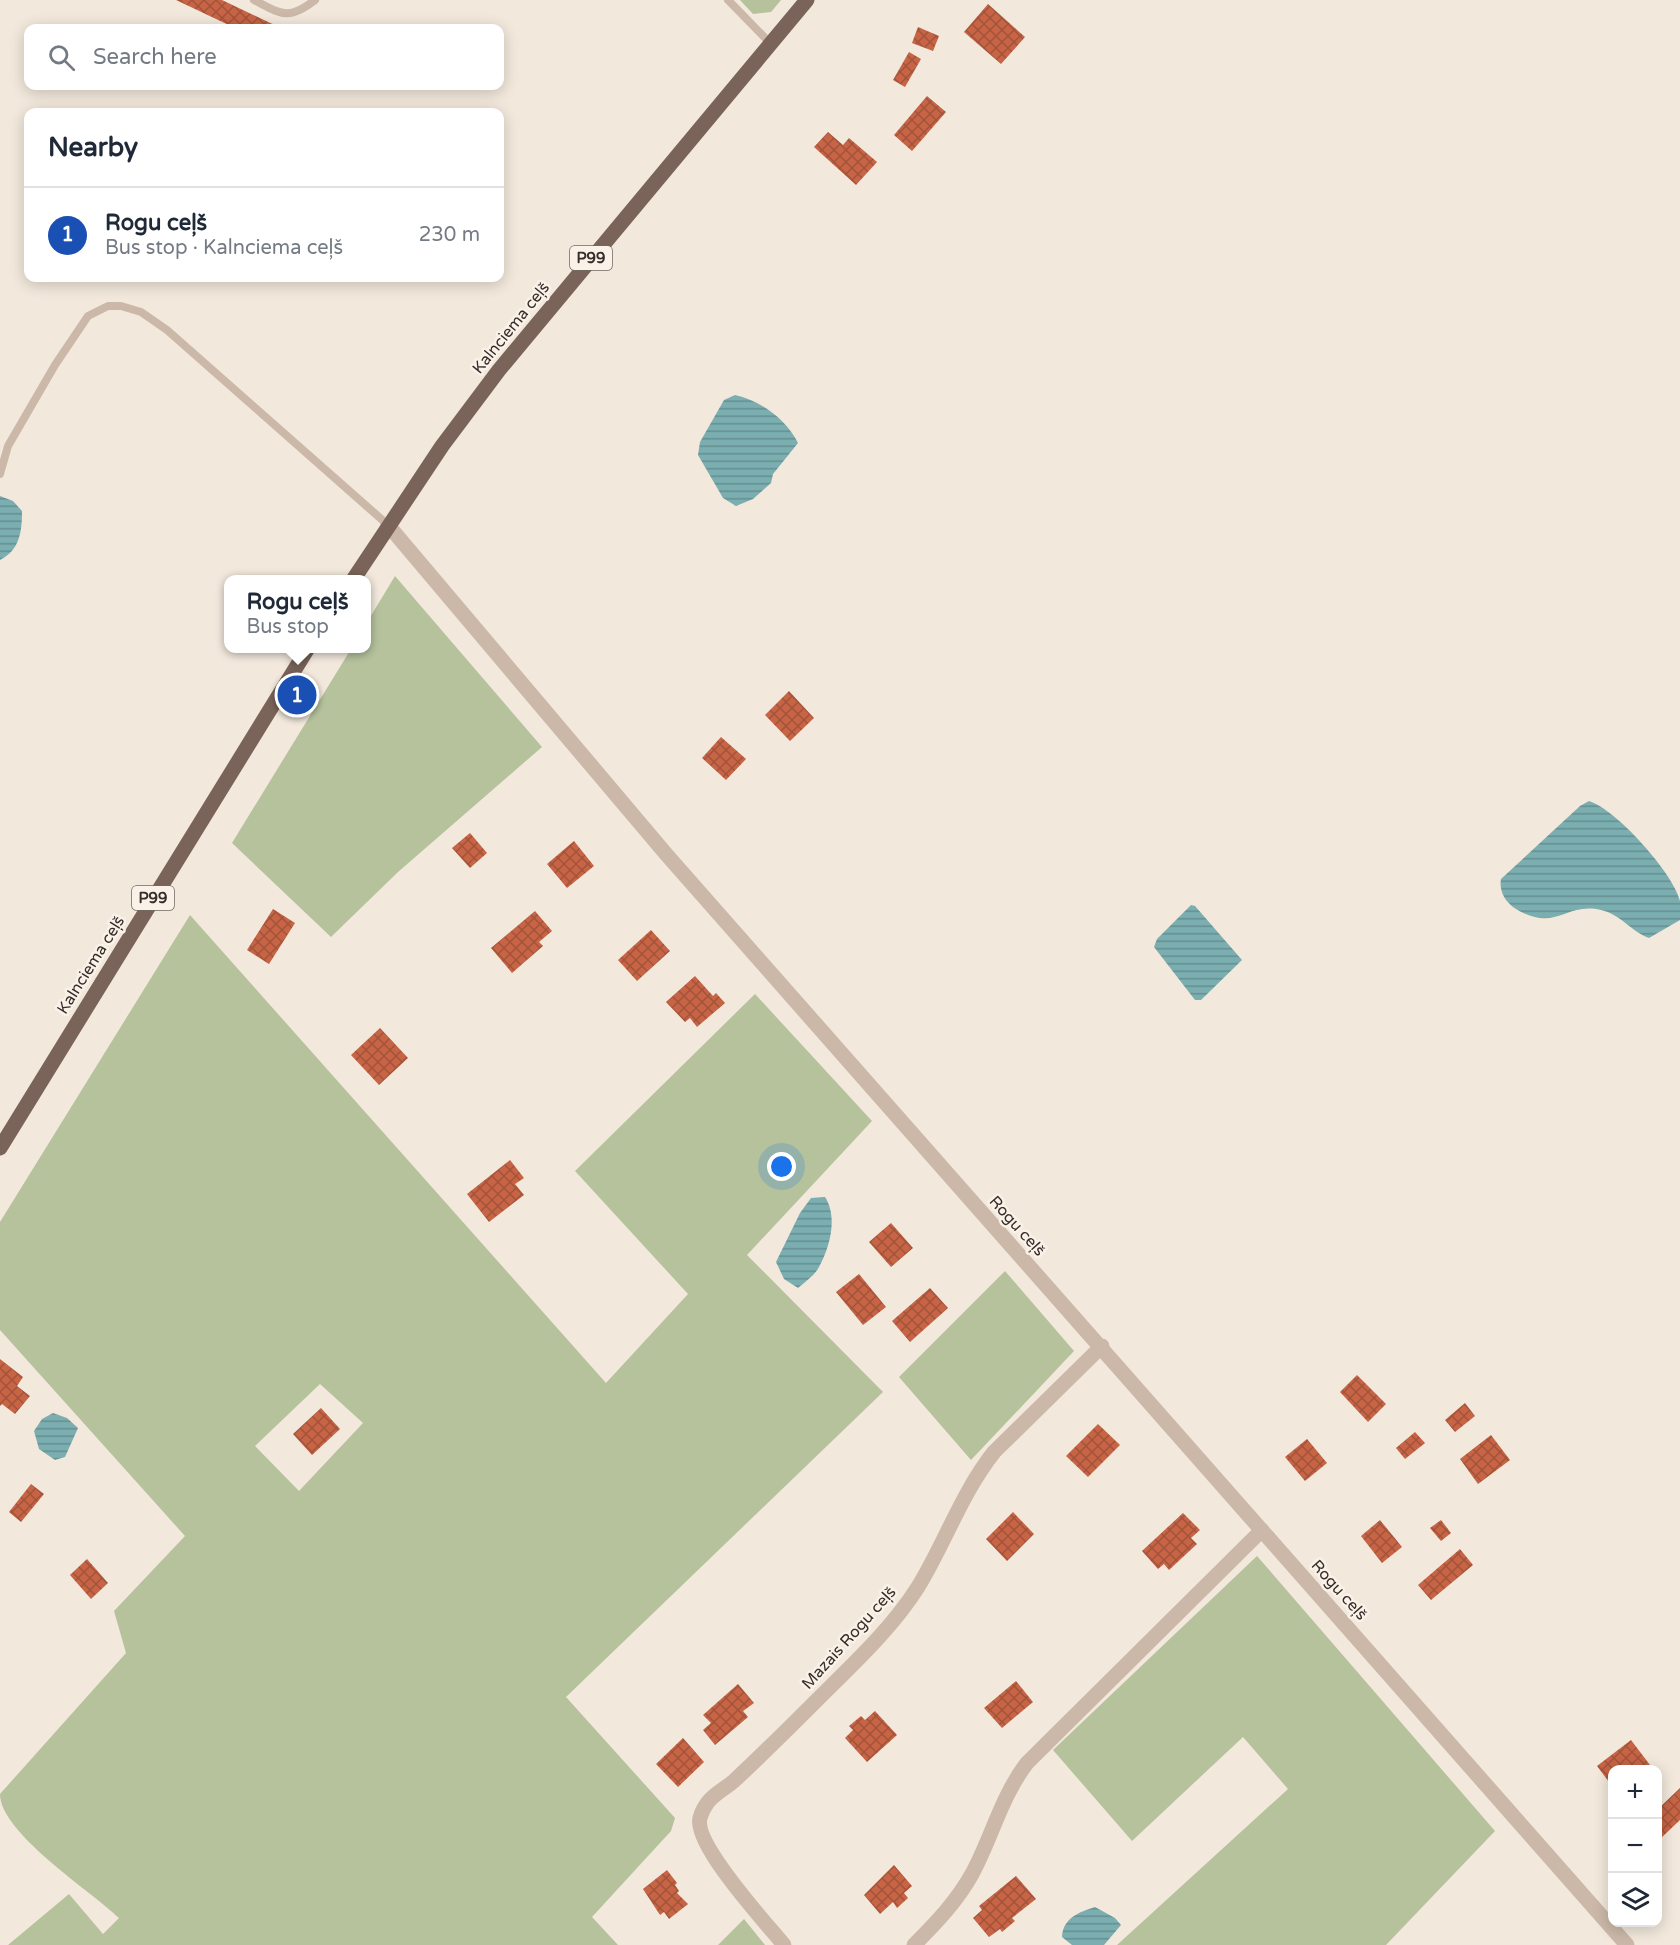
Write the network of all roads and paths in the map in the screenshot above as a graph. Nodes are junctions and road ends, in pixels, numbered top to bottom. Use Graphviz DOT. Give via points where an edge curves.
graph roads {
  1 [pos="254,0"];
  2 [pos="315,0"];
  3 [pos="728,0"];
  4 [pos="807,0"];
  5 [pos="770,43"];
  6 [pos="3,455"];
  7 [pos="0,474"];
  8 [pos="388,525"];
  9 [pos="356,575"];
  10 [pos="306,653"];
  11 [pos="0,1148"];
  12 [pos="1102,1346"];
  13 [pos="1262,1530"];
  14 [pos="784,1945"];
  15 [pos="914,1945"];
  16 [pos="1628,1945"];
  1 -- 2 [label="lane" via="284,15 300,12"];
  3 -- 5 [label="lane"];
  4 -- 5 [label="main road, Kalnciema ceļš / P99"];
  5 -- 8 [label="main road, Kalnciema ceļš / P99" via="500,370 441,446"];
  6 -- 7 [label="lane"];
  6 -- 8 [label="lane" via="88,316 108,306 121,306 141,312 167,330"];
  8 -- 9 [label="main road, Kalnciema ceļš / P99"];
  8 -- 12 [label="street, Rogu ceļš" via="666,854"];
  10 -- 11 [label="main road, Kalnciema ceļš / P99"];
  12 -- 13 [label="street, Rogu ceļš"];
  12 -- 14 [label="street, Mazais Rogu ceļš" via="978,1472 917,1588 890,1624 807,1711 708,1802 700,1819 700,1832 709,1851"];
  13 -- 15 [label="street" via="1027,1763 1003,1800 973,1872 955,1901"];
  13 -- 16 [label="street, Rogu ceļš"];
}
